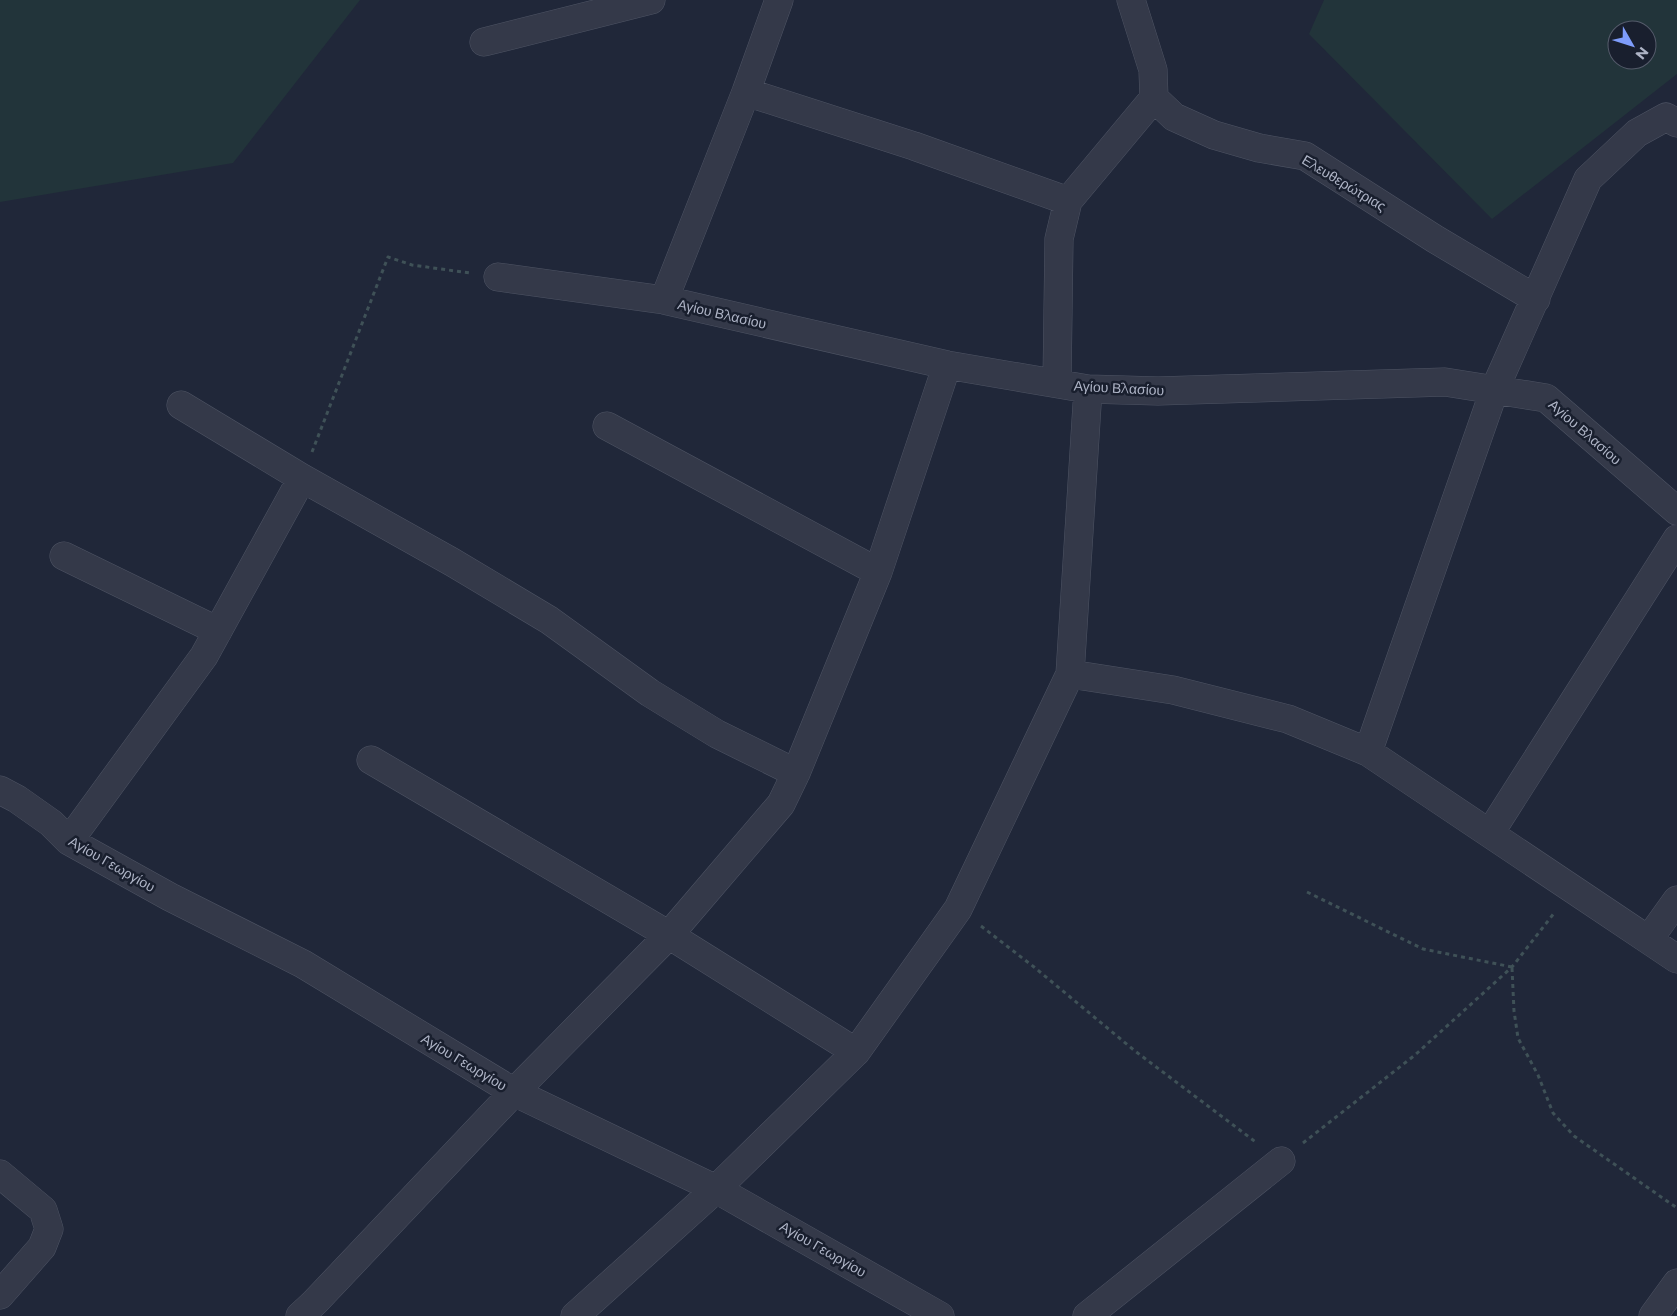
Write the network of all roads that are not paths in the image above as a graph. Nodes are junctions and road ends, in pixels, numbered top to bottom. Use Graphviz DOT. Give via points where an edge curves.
graph roads {
  1 [pos="651,0"];
  2 [pos="779,0"];
  3 [pos="1131,0"];
  4 [pos="484,42"];
  5 [pos="746,92"];
  6 [pos="1154,98"];
  7 [pos="1677,123"];
  8 [pos="1068,201"];
  9 [pos="498,277"];
  10 [pos="1536,299"];
  11 [pos="664,300"];
  12 [pos="947,366"];
  13 [pos="1057,383"];
  14 [pos="1088,388"];
  15 [pos="1494,391"];
  16 [pos="181,405"];
  17 [pos="607,426"];
  18 [pos="302,478"];
  19 [pos="1677,511"];
  20 [pos="1677,539"];
  21 [pos="64,556"];
  22 [pos="878,572"];
  23 [pos="218,631"];
  24 [pos="1070,674"];
  25 [pos="1368,752"];
  26 [pos="370,760"];
  27 [pos="796,773"];
  28 [pos="0,790"];
  29 [pos="1490,833"];
  30 [pos="69,841"];
  31 [pos="1677,900"];
  32 [pos="669,935"];
  33 [pos="1649,939"];
  34 [pos="1677,959"];
  35 [pos="856,1052"];
  36 [pos="514,1092"];
  37 [pos="1281,1161"];
  38 [pos="0,1174"];
  39 [pos="716,1189"];
  40 [pos="1677,1283"];
  41 [pos="0,1295"];
  42 [pos="300,1316"];
  43 [pos="575,1316"];
  44 [pos="940,1316"];
  45 [pos="1087,1316"];
  46 [pos="1653,1316"];
  1 -- 4 [label="street"];
  2 -- 5 [label="street"];
  3 -- 6 [label="street" via="1153,70"];
  5 -- 8 [label="street" via="914,146"];
  5 -- 11 [label="street"];
  6 -- 8 [label="street"];
  6 -- 10 [label="street, Ελευθερώτριας" via="1174,117 1214,134 1259,148 1305,156"];
  7 -- 10 [label="street" via="1666,117 1637,133 1588,179"];
  8 -- 13 [label="street" via="1059,238"];
  9 -- 11 [label="street, Αγίου Βλασίου"];
  10 -- 15 [label="street"];
  11 -- 12 [label="street, Αγίου Βλασίου"];
  12 -- 13 [label="street, Αγίου Βλασίου"];
  12 -- 22 [label="street"];
  13 -- 14 [label="street, Αγίου Βλασίου"];
  14 -- 15 [label="street, Αγίου Βλασίου" via="1158,391 1445,382"];
  14 -- 24 [label="street"];
  15 -- 19 [label="street, Αγίου Βλασίου" via="1546,398"];
  15 -- 25 [label="street"];
  16 -- 18 [label="street"];
  17 -- 22 [label="street"];
  18 -- 23 [label="street"];
  18 -- 27 [label="street" via="549,620 650,693 717,734"];
  20 -- 29 [label="street"];
  21 -- 23 [label="street"];
  22 -- 27 [label="street"];
  23 -- 30 [label="street" via="204,656"];
  24 -- 25 [label="street" via="1173,690 1278,717"];
  24 -- 35 [label="street" via="958,908"];
  25 -- 29 [label="street"];
  26 -- 32 [label="street"];
  27 -- 32 [label="street" via="781,804"];
  28 -- 30 [label="street, Αγίου Γεωργίου" via="51,823"];
  29 -- 33 [label="street"];
  30 -- 36 [label="street, Αγίου Γεωργίου" via="170,897 303,964"];
  31 -- 33 [label="street"];
  32 -- 35 [label="street"];
  32 -- 36 [label="street"];
  33 -- 34 [label="street"];
  35 -- 39 [label="street"];
  36 -- 39 [label="street, Αγίου Γεωργίου"];
  36 -- 42 [label="street"];
  37 -- 45 [label="street"];
  38 -- 41 [label="street" via="43,1210 49,1229 42,1247"];
  39 -- 43 [label="street"];
  39 -- 44 [label="street, Αγίου Γεωργίου"];
  40 -- 46 [label="street"];
}
